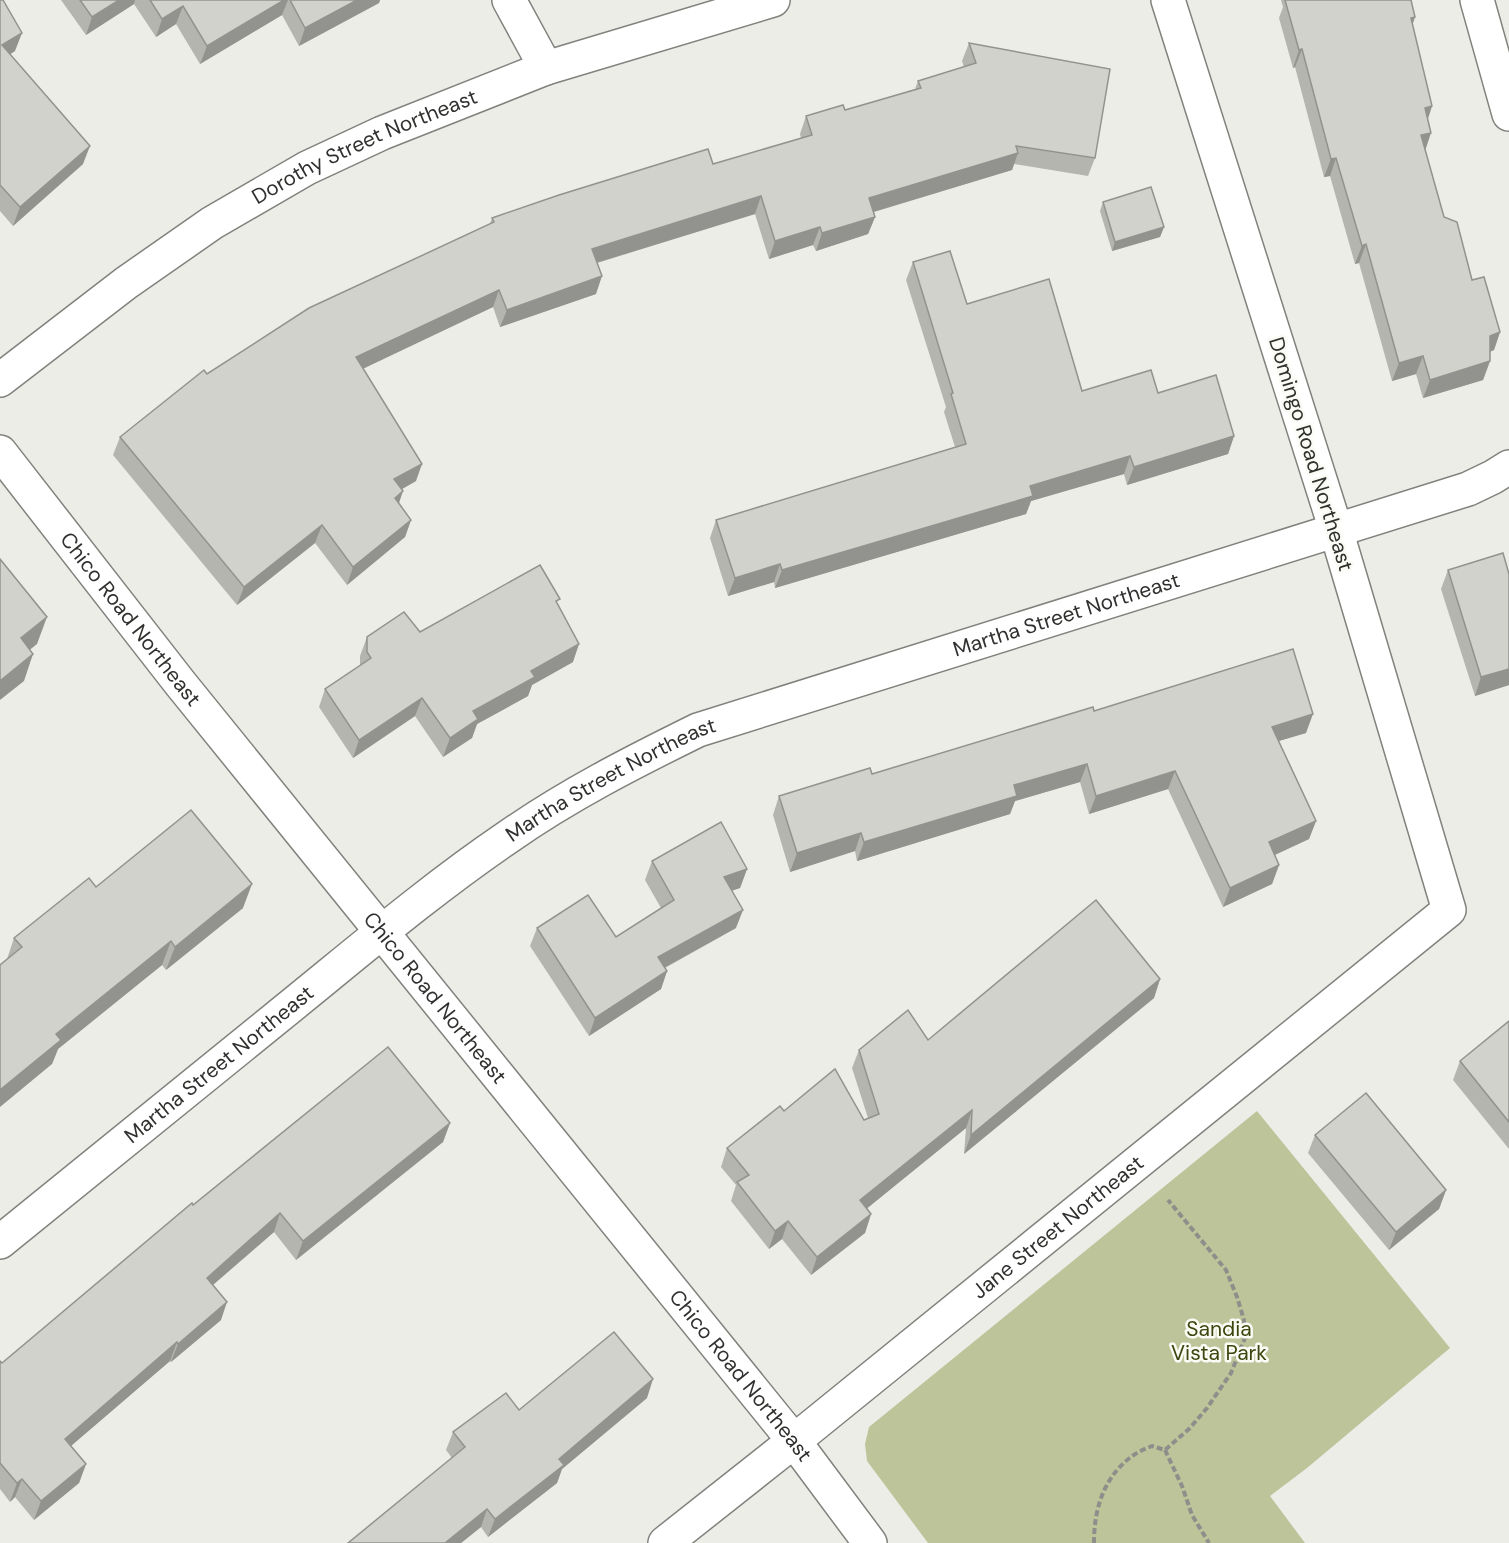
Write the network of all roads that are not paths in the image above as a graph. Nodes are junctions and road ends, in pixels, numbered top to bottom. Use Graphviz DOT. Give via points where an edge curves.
graph roads {
  1 [pos="509,0"];
  2 [pos="773,0"];
  3 [pos="1168,0"];
  4 [pos="1477,0"];
  5 [pos="546,68"];
  6 [pos="1509,114"];
  7 [pos="0,380"];
  8 [pos="0,452"];
  9 [pos="1509,467"];
  10 [pos="1336,530"];
  11 [pos="1449,910"];
  12 [pos="381,933"];
  13 [pos="0,1242"];
  14 [pos="794,1441"];
  15 [pos="665,1543"];
  16 [pos="870,1543"];
  1 -- 5 [label="street"];
  2 -- 5 [label="street, Dorothy Street Northeast"];
  3 -- 10 [label="street, Domingo Road Northeast"];
  4 -- 6 [label="street"];
  5 -- 7 [label="street, Dorothy Street Northeast" via="382,133 259,194 126,283"];
  8 -- 12 [label="street, Chico Road Northeast"];
  9 -- 10 [label="street, Martha Street Northeast" via="1468,489"];
  10 -- 11 [label="street, Domingo Road Northeast"];
  10 -- 12 [label="street, Martha Street Northeast" via="698,730 585,788 526,825"];
  11 -- 14 [label="street, Jane Street Northeast"];
  12 -- 13 [label="street, Martha Street Northeast"];
  12 -- 14 [label="street, Chico Road Northeast"];
  14 -- 15 [label="street, Jane Street Northeast"];
  14 -- 16 [label="street, Chico Road Northeast"];
}
